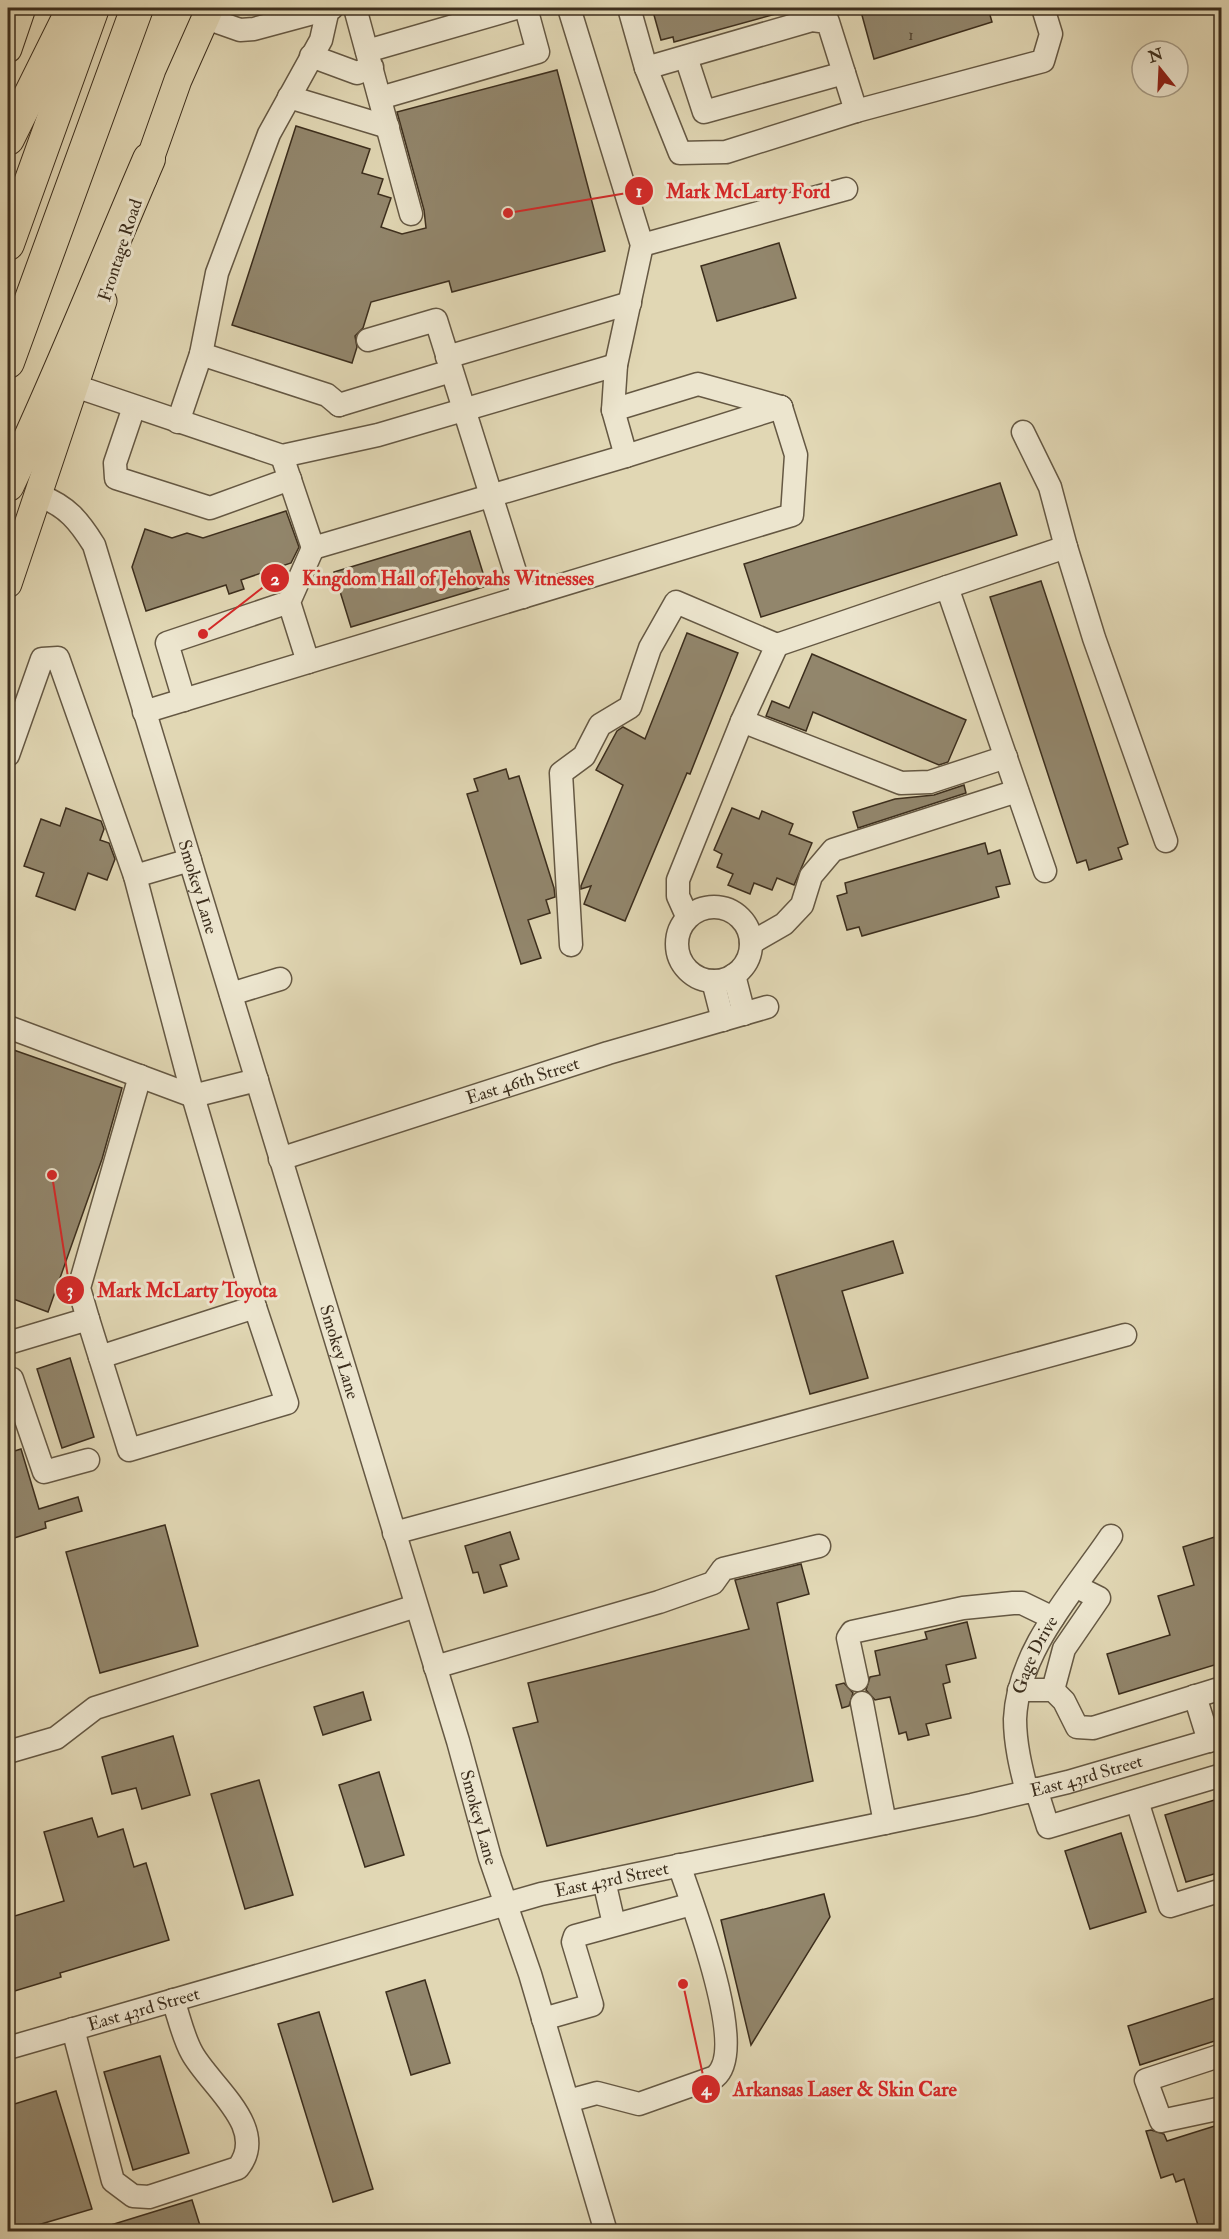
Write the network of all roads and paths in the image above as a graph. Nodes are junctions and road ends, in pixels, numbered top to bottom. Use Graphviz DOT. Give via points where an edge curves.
graph roads {
  1 [pos="22,8"];
  2 [pos="73,8"];
  3 [pos="93,8"];
  4 [pos="137,8"];
  5 [pos="330,8"];
  6 [pos="355,8"];
  7 [pos="516,8"];
  8 [pos="526,8"];
  9 [pos="569,8"];
  10 [pos="629,8"];
  11 [pos="1043,8"];
  12 [pos="208,13"];
  13 [pos="8,49"];
  14 [pos="311,56"];
  15 [pos="686,57"];
  16 [pos="369,59"];
  17 [pos="646,68"];
  18 [pos="844,73"];
  19 [pos="289,97"];
  20 [pos="380,98"];
  21 [pos="856,111"];
  22 [pos="388,127"];
  23 [pos="8,139"];
  24 [pos="149,159"];
  25 [pos="846,189"];
  26 [pos="411,214"];
  27 [pos="8,244"];
  28 [pos="642,245"];
  29 [pos="630,303"];
  30 [pos="368,340"];
  31 [pos="201,354"];
  32 [pos="8,362"];
  33 [pos="449,364"];
  34 [pos="616,365"];
  35 [pos="75,386"];
  36 [pos="339,405"];
  37 [pos="134,407"];
  38 [pos="781,407"];
  39 [pos="463,410"];
  40 [pos="613,410"];
  41 [pos="178,422"];
  42 [pos="1023,432"];
  43 [pos="332,445"];
  44 [pos="282,456"];
  45 [pos="627,456"];
  46 [pos="290,479"];
  47 [pos="8,485"];
  48 [pos="39,496"];
  49 [pos="492,496"];
  50 [pos="1066,547"];
  51 [pos="314,548"];
  52 [pos="8,584"];
  53 [pos="947,587"];
  54 [pos="523,597"];
  55 [pos="289,602"];
  56 [pos="777,645"];
  57 [pos="309,662"];
  58 [pos="184,700"];
  59 [pos="144,712"];
  60 [pos="742,721"];
  61 [pos="8,755"];
  62 [pos="1006,757"];
  63 [pos="1017,791"];
  64 [pos="1166,841"];
  65 [pos="190,860"];
  66 [pos="1044,871"];
  67 [pos="135,876"];
  68 [pos="687,916"];
  69 [pos="751,942"];
  70 [pos="571,945"];
  71 [pos="724,978"];
  72 [pos="280,980"];
  73 [pos="231,994"];
  74 [pos="767,1007"];
  75 [pos="734,1017"];
  76 [pos="8,1027"];
  77 [pos="140,1076"];
  78 [pos="256,1080"];
  79 [pos="193,1095"];
  80 [pos="280,1159"];
  81 [pos="255,1307"];
  82 [pos="88,1319"];
  83 [pos="1125,1335"];
  84 [pos="8,1343"];
  85 [pos="99,1357"];
  86 [pos="8,1380"];
  87 [pos="88,1460"];
  88 [pos="394,1533"];
  89 [pos="1111,1536"];
  90 [pos="819,1546"];
  91 [pos="1077,1587"];
  92 [pos="416,1606"];
  93 [pos="1047,1627"];
  94 [pos="1064,1649"];
  95 [pos="435,1667"];
  96 [pos="857,1680"];
  97 [pos="1221,1688"];
  98 [pos="1018,1690"];
  99 [pos="1053,1690"];
  100 [pos="1196,1696"];
  101 [pos="862,1703"];
  102 [pos="1215,1739"];
  103 [pos="8,1752"];
  104 [pos="1155,1756"];
  105 [pos="1221,1775"];
  106 [pos="1031,1790"];
  107 [pos="1167,1791"];
  108 [pos="1137,1801"];
  109 [pos="885,1823"];
  110 [pos="680,1865"];
  111 [pos="604,1881"];
  112 [pos="1221,1890"];
  113 [pos="506,1903"];
  114 [pos="692,1904"];
  115 [pos="614,1924"];
  116 [pos="173,2000"];
  117 [pos="543,2019"];
  118 [pos="73,2029"];
  119 [pos="8,2048"];
  120 [pos="1221,2055"];
  121 [pos="568,2101"];
  122 [pos="1221,2108"];
  123 [pos="606,2232"];
  1 -- 13 [label="main road"];
  2 -- 23 [label="highway"];
  3 -- 27 [label="highway"];
  4 -- 32 [label="highway"];
  5 -- 12 [label="street" via="240,30"];
  5 -- 14 [label="street" via="321,40"];
  6 -- 16 [label="street"];
  7 -- 16 [label="street"];
  8 -- 20 [label="street" via="538,52"];
  9 -- 28 [label="street"];
  10 -- 17 [label="street"];
  11 -- 21 [label="street" via="1051,34 1043,61"];
  12 -- 24 [label="main road, Frontage Road"];
  14 -- 16 [label="street" via="357,73"];
  14 -- 19 [label="street"];
  15 -- 17 [label="street"];
  15 -- 18 [label="street" via="812,20 828,22"];
  15 -- 18 [label="street" via="704,112"];
  16 -- 20 [label="street"];
  17 -- 21 [label="street" via="680,153 726,152"];
  18 -- 21 [label="street"];
  19 -- 22 [label="street"];
  19 -- 31 [label="street" via="269,134 217,273"];
  20 -- 22 [label="street"];
  22 -- 26 [label="street"];
  24 -- 35 [label="main road, Frontage Road"];
  24 -- 47 [label="highway" via="47,404"];
  25 -- 28 [label="street"];
  28 -- 29 [label="street"];
  29 -- 33 [label="street"];
  29 -- 34 [label="street"];
  30 -- 33 [label="street" via="436,320"];
  31 -- 36 [label="street" via="327,395"];
  31 -- 41 [label="street"];
  33 -- 36 [label="street"];
  33 -- 39 [label="street"];
  34 -- 39 [label="street"];
  34 -- 40 [label="street"];
  35 -- 37 [label="street"];
  35 -- 48 [label="main road, Frontage Road"];
  36 -- 43 [label="street"];
  37 -- 41 [label="street"];
  37 -- 46 [label="street" via="115,463 116,478 210,508"];
  38 -- 40 [label="street" via="698,384"];
  38 -- 45 [label="street"];
  38 -- 54 [label="street" via="796,455 792,515"];
  39 -- 43 [label="street"];
  39 -- 49 [label="street"];
  40 -- 45 [label="street"];
  41 -- 44 [label="street"];
  42 -- 50 [label="street" via="1050,487"];
  43 -- 44 [label="street"];
  44 -- 46 [label="street"];
  45 -- 49 [label="street"];
  46 -- 51 [label="street"];
  48 -- 52 [label="main road, Frontage Road"];
  48 -- 59 [label="street, Smokey Lane" via="71,512 94,545"];
  49 -- 51 [label="street"];
  49 -- 54 [label="street"];
  50 -- 53 [label="street"];
  50 -- 64 [label="street"];
  51 -- 55 [label="street"];
  53 -- 56 [label="street"];
  53 -- 62 [label="street"];
  54 -- 57 [label="street"];
  55 -- 57 [label="street"];
  55 -- 58 [label="street" via="167,643"];
  56 -- 60 [label="street"];
  56 -- 70 [label="street" via="676,602 650,648 630,707 600,725 584,756 561,773"];
  57 -- 58 [label="street"];
  58 -- 59 [label="street"];
  59 -- 65 [label="street, Smokey Lane"];
  60 -- 62 [label="street" via="901,783 930,782"];
  60 -- 68 [label="street" via="678,880 678,896"];
  61 -- 67 [label="street" via="42,659 58,658"];
  62 -- 63 [label="street"];
  63 -- 66 [label="street"];
  63 -- 69 [label="street" via="833,850 812,876 802,905 784,924"];
  65 -- 67 [label="street"];
  65 -- 73 [label="street, Smokey Lane"];
  67 -- 79 [label="street"];
  68 -- 69 [label="street" via="709,906 733,911 748,929"];
  68 -- 71 [label="street" via="676,939 681,963 701,979"];
  69 -- 71 [label="street" via="748,960"];
  71 -- 75 [label="street"];
  72 -- 73 [label="street"];
  73 -- 78 [label="street, Smokey Lane"];
  74 -- 75 [label="street, East 46th Street"];
  75 -- 80 [label="street, East 46th Street" via="608,1053"];
  76 -- 77 [label="street"];
  77 -- 79 [label="street"];
  77 -- 82 [label="street" via="79,1288"];
  78 -- 79 [label="street"];
  78 -- 80 [label="street, Smokey Lane"];
  79 -- 81 [label="street"];
  80 -- 88 [label="street, Smokey Lane"];
  81 -- 85 [label="street"];
  81 -- 85 [label="street" via="287,1403 129,1450"];
  82 -- 84 [label="street"];
  82 -- 85 [label="street"];
  83 -- 88 [label="street"];
  86 -- 87 [label="street" via="12,1379 44,1472"];
  88 -- 92 [label="street, Smokey Lane"];
  89 -- 91 [label="street, Gage Drive"];
  90 -- 95 [label="street" via="723,1569 713,1583 659,1602"];
  91 -- 93 [label="street, Gage Drive"];
  91 -- 94 [label="street" via="1099,1598"];
  92 -- 95 [label="street, Smokey Lane"];
  92 -- 103 [label="street" via="95,1708 56,1738"];
  93 -- 94 [label="street"];
  93 -- 96 [label="street" via="1022,1603 963,1608 852,1632 848,1638"];
  93 -- 98 [label="street, Gage Drive"];
  94 -- 99 [label="street"];
  95 -- 113 [label="street, Smokey Lane"];
  97 -- 100 [label="street"];
  98 -- 99 [label="street"];
  98 -- 106 [label="street, Gage Drive" via="1016,1731"];
  99 -- 100 [label="street" via="1064,1701 1077,1727 1093,1728"];
  100 -- 102 [label="street"];
  101 -- 109 [label="street"];
  102 -- 104 [label="street, East 43rd Street"];
  104 -- 106 [label="street, East 43rd Street"];
  104 -- 107 [label="street"];
  105 -- 107 [label="street"];
  106 -- 108 [label="street, Gage Drive" via="1048,1827"];
  106 -- 109 [label="street, East 43rd Street"];
  107 -- 108 [label="street"];
  108 -- 112 [label="street" via="1170,1906"];
  109 -- 110 [label="street, East 43rd Street"];
  110 -- 111 [label="street, East 43rd Street"];
  110 -- 114 [label="street"];
  111 -- 113 [label="street, East 43rd Street"];
  111 -- 115 [label="street"];
  113 -- 116 [label="street, East 43rd Street"];
  113 -- 117 [label="street, Smokey Lane"];
  114 -- 115 [label="street"];
  114 -- 121 [label="street" via="723,2006 727,2052 722,2072 639,2104 597,2093"];
  115 -- 117 [label="street" via="573,1938 592,2005"];
  116 -- 118 [label="street, East 43rd Street"];
  116 -- 118 [label="street" via="191,2051 232,2104 241,2122 248,2140 247,2158 238,2168 149,2197 133,2196 113,2181"];
  117 -- 121 [label="street, Smokey Lane"];
  118 -- 119 [label="street, East 43rd Street"];
  120 -- 122 [label="street" via="1146,2080 1161,2121"];
  121 -- 123 [label="street, Smokey Lane"];
}
